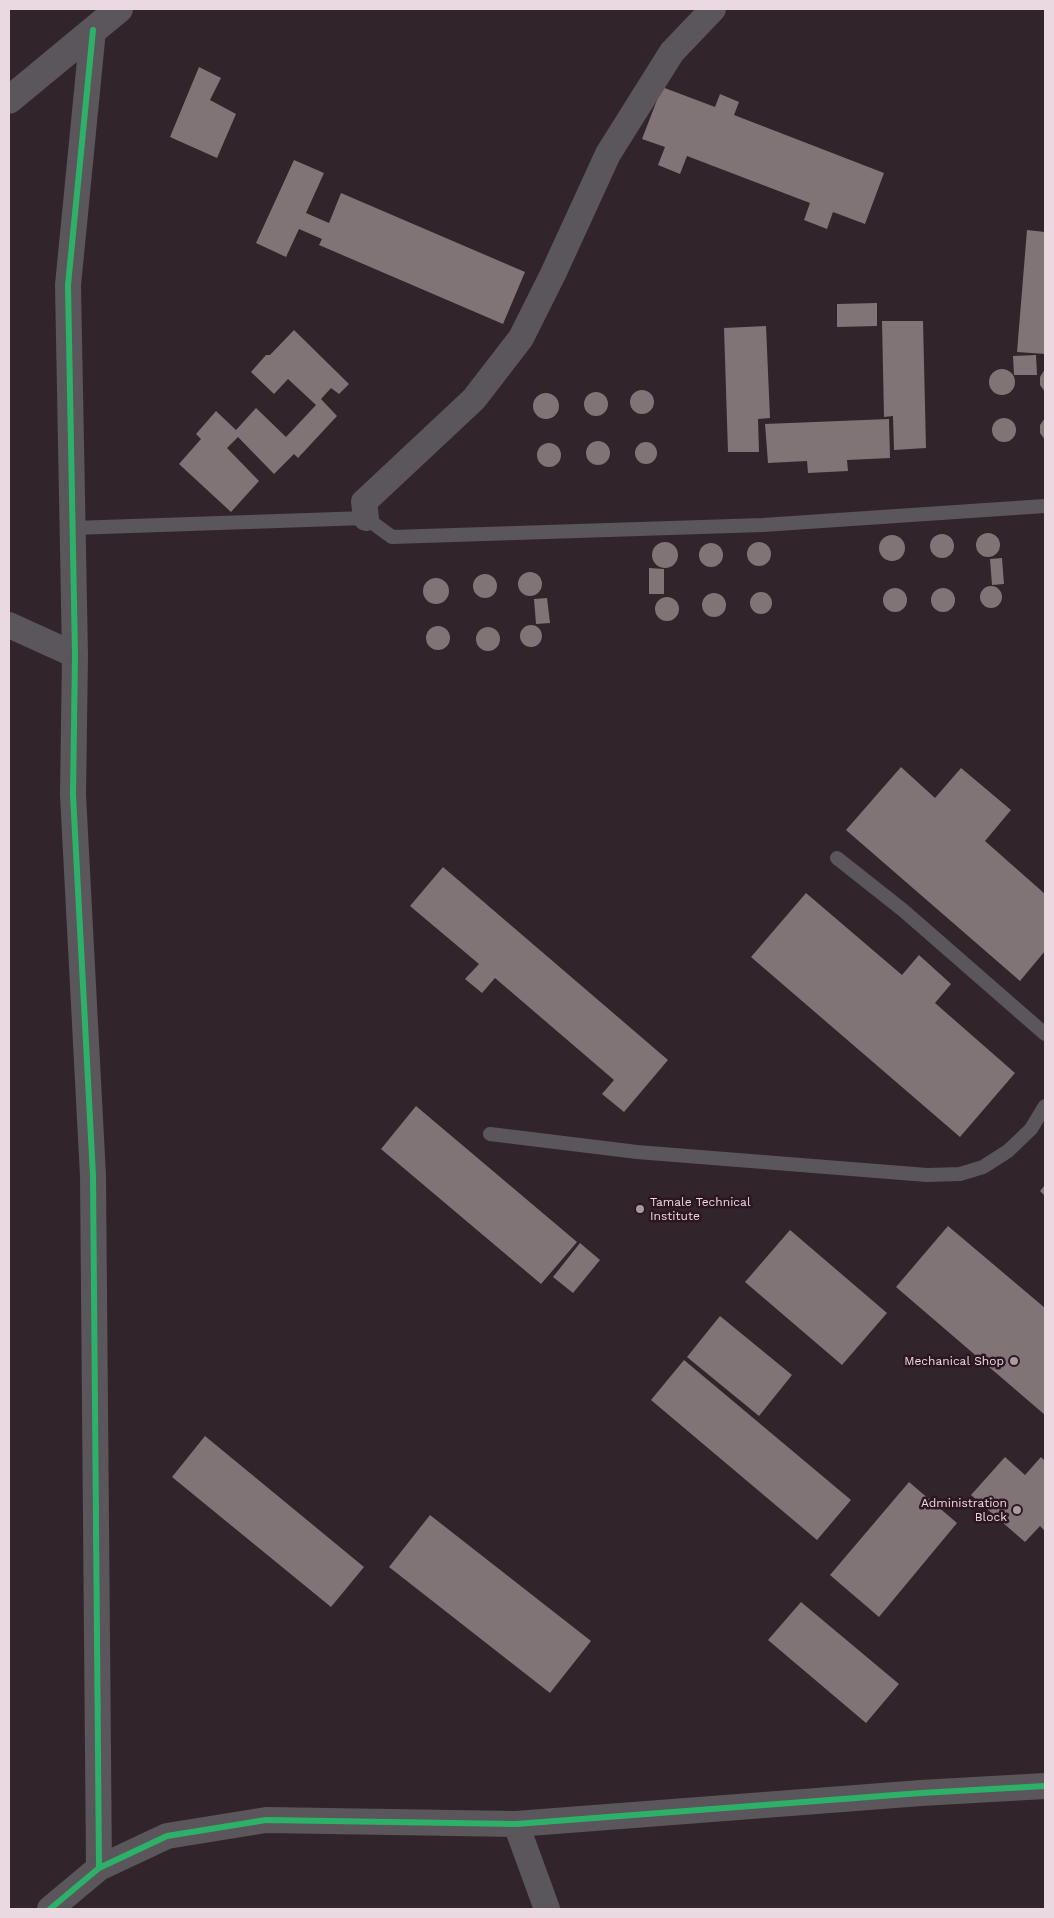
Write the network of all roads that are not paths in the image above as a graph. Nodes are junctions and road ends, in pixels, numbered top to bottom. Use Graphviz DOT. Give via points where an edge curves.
graph roads {
  1 [pos="119,9"];
  2 [pos="713,9"];
  3 [pos="93,30"];
  4 [pos="9,100"];
  5 [pos="1045,506"];
  6 [pos="366,518"];
  7 [pos="72,528"];
  8 [pos="9,626"];
  9 [pos="75,655"];
  10 [pos="837,858"];
  11 [pos="1045,1034"];
  12 [pos="1045,1106"];
  13 [pos="490,1134"];
  14 [pos="1045,1786"];
  15 [pos="516,1824"];
  16 [pos="99,1868"];
  17 [pos="50,1909"];
  18 [pos="547,1909"];
  1 -- 3 [label="street"];
  2 -- 6 [label="street" via="672,52 608,154 521,338 474,400 364,502"];
  3 -- 4 [label="street"];
  3 -- 7 [label="street" via="68,285"];
  5 -- 6 [label="lane" via="763,525 392,537"];
  6 -- 7 [label="lane"];
  7 -- 9 [label="street"];
  8 -- 9 [label="street"];
  9 -- 16 [label="street" via="73,795 93,1176"];
  10 -- 11 [label="lane" via="904,911"];
  12 -- 13 [label="lane" via="1031,1129 1008,1151 982,1167 960,1174 927,1175 637,1152"];
  14 -- 15 [label="street"];
  15 -- 16 [label="street" via="266,1820 167,1836"];
  15 -- 18 [label="street"];
  16 -- 17 [label="street"];
}
